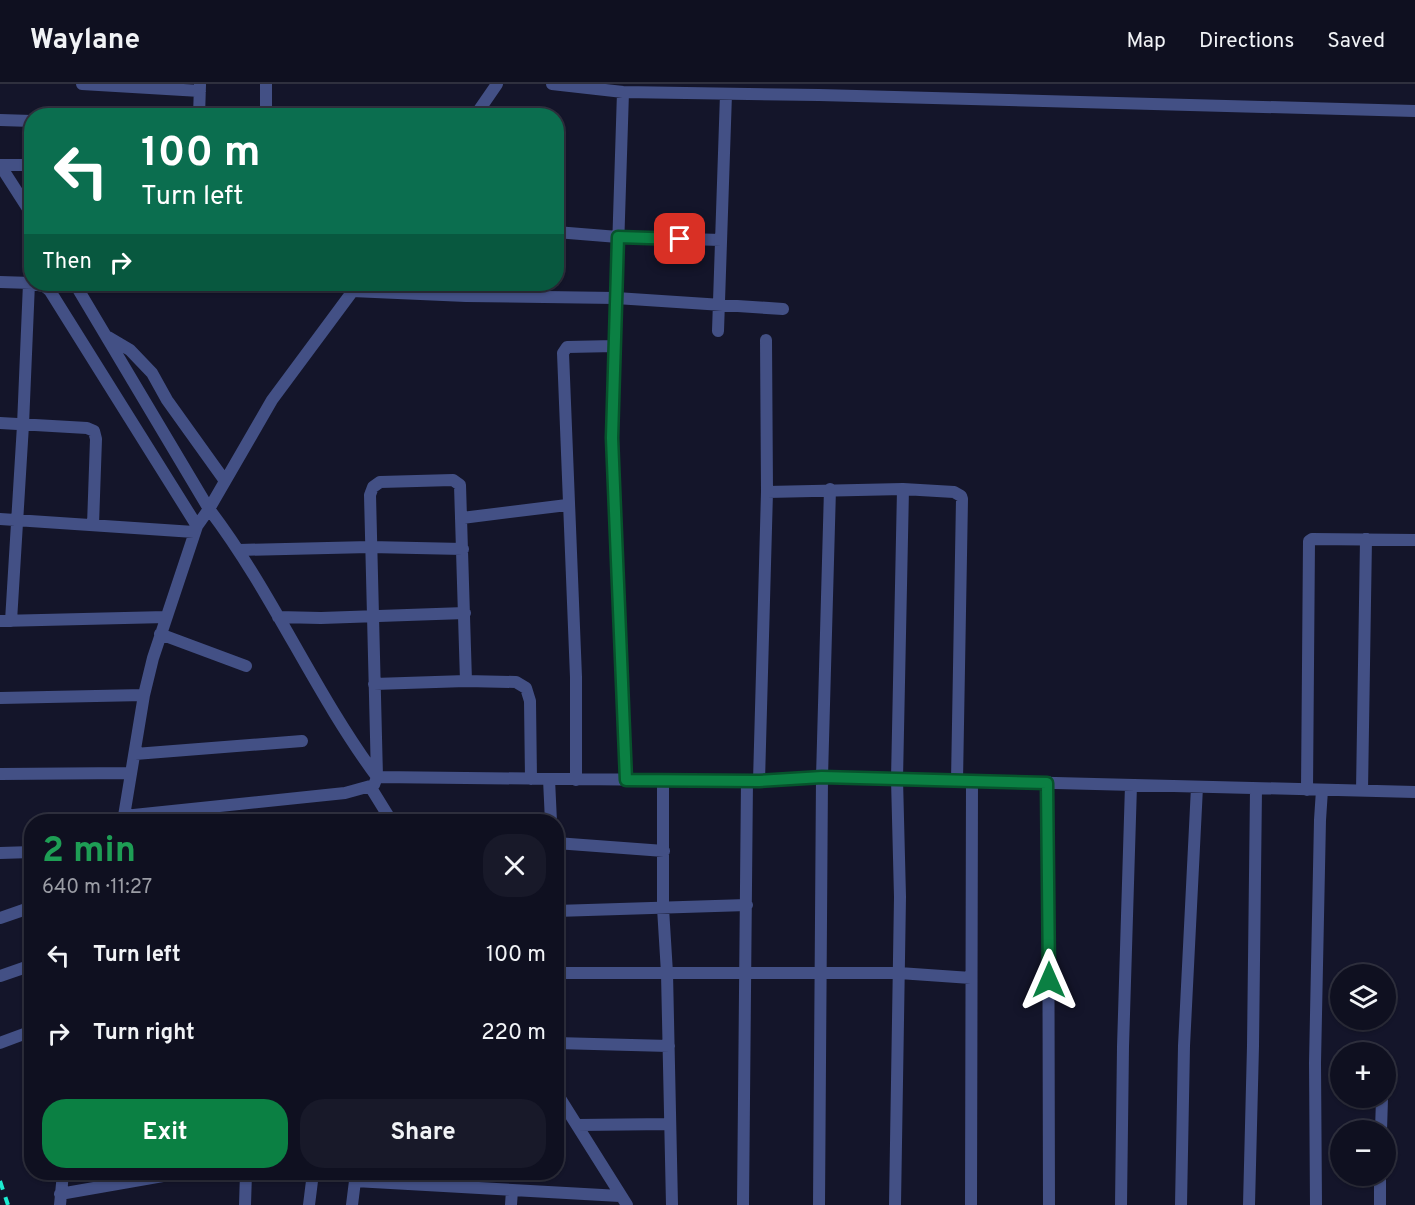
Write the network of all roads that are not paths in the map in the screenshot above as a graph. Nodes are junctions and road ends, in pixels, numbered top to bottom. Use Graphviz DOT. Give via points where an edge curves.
graph roads {
  1 [pos="82,84"];
  2 [pos="267,84"];
  3 [pos="497,84"];
  4 [pos="552,84"];
  5 [pos="156,86"];
  6 [pos="200,87"];
  7 [pos="673,89"];
  8 [pos="814,90"];
  9 [pos="623,92"];
  10 [pos="726,94"];
  11 [pos="199,108"];
  12 [pos="266,108"];
  13 [pos="481,108"];
  14 [pos="1415,111"];
  15 [pos="0,120"];
  16 [pos="24,121"];
  17 [pos="0,165"];
  18 [pos="24,165"];
  19 [pos="24,202"];
  20 [pos="564,233"];
  21 [pos="618,237"];
  22 [pos="721,240"];
  23 [pos="0,282"];
  24 [pos="24,283"];
  25 [pos="31,291"];
  26 [pos="50,291"];
  27 [pos="79,291"];
  28 [pos="352,291"];
  29 [pos="404,291"];
  30 [pos="616,298"];
  31 [pos="719,306"];
  32 [pos="783,309"];
  33 [pos="718,331"];
  34 [pos="107,337"];
  35 [pos="766,340"];
  36 [pos="615,346"];
  37 [pos="0,423"];
  38 [pos="23,424"];
  39 [pos="225,481"];
  40 [pos="830,489"];
  41 [pos="903,489"];
  42 [pos="767,492"];
  43 [pos="567,505"];
  44 [pos="462,518"];
  45 [pos="0,519"];
  46 [pos="18,520"];
  47 [pos="201,520"];
  48 [pos="93,525"];
  49 [pos="1366,538"];
  50 [pos="1415,540"];
  51 [pos="370,547"];
  52 [pos="463,549"];
  53 [pos="239,550"];
  54 [pos="465,613"];
  55 [pos="374,615"];
  56 [pos="166,617"];
  57 [pos="278,617"];
  58 [pos="5,621"];
  59 [pos="160,634"];
  60 [pos="246,666"];
  61 [pos="466,681"];
  62 [pos="374,684"];
  63 [pos="144,695"];
  64 [pos="0,698"];
  65 [pos="302,741"];
  66 [pos="135,754"];
  67 [pos="131,773"];
  68 [pos="0,774"];
  69 [pos="822,777"];
  70 [pos="531,779"];
  71 [pos="549,779"];
  72 [pos="897,779"];
  73 [pos="576,780"];
  74 [pos="626,780"];
  75 [pos="663,780"];
  76 [pos="753,781"];
  77 [pos="957,781"];
  78 [pos="972,781"];
  79 [pos="374,782"];
  80 [pos="1047,783"];
  81 [pos="1131,785"];
  82 [pos="1197,787"];
  83 [pos="1256,789"];
  84 [pos="1307,789"];
  85 [pos="1322,790"];
  86 [pos="1362,791"];
  87 [pos="1415,792"];
  88 [pos="124,814"];
  89 [pos="166,814"];
  90 [pos="389,814"];
  91 [pos="550,814"];
  92 [pos="564,844"];
  93 [pos="664,851"];
  94 [pos="24,852"];
  95 [pos="0,853"];
  96 [pos="747,905"];
  97 [pos="663,908"];
  98 [pos="24,910"];
  99 [pos="564,911"];
  100 [pos="0,918"];
  101 [pos="24,968"];
  102 [pos="564,973"];
  103 [pos="667,973"];
  104 [pos="746,974"];
  105 [pos="820,974"];
  106 [pos="899,974"];
  107 [pos="0,976"];
  108 [pos="971,978"];
  109 [pos="24,1034"];
  110 [pos="0,1043"];
  111 [pos="564,1043"];
  112 [pos="669,1046"];
  113 [pos="564,1109"];
  114 [pos="670,1124"];
  115 [pos="577,1125"];
  116 [pos="62,1180"];
  117 [pos="138,1180"];
  118 [pos="246,1180"];
  119 [pos="312,1180"];
  120 [pos="355,1180"];
  121 [pos="391,1180"];
  122 [pos="1380,1186"];
  123 [pos="512,1190"];
  124 [pos="60,1199"];
  125 [pos="624,1201"];
  126 [pos="245,1205"];
  127 [pos="309,1205"];
  128 [pos="352,1205"];
  129 [pos="511,1205"];
  130 [pos="672,1205"];
  131 [pos="743,1205"];
  132 [pos="819,1205"];
  133 [pos="896,1205"];
  134 [pos="971,1205"];
  135 [pos="1049,1205"];
  136 [pos="1121,1205"];
  137 [pos="1181,1205"];
  138 [pos="1249,1205"];
  139 [pos="1316,1205"];
  140 [pos="1380,1205"];
  1 -- 5 [label="street"];
  2 -- 12 [label="street"];
  3 -- 13 [label="street"];
  4 -- 9 [label="street"];
  5 -- 6 [label="street"];
  6 -- 11 [label="street"];
  7 -- 9 [label="street"];
  7 -- 10 [label="street"];
  8 -- 10 [label="street"];
  8 -- 14 [label="street"];
  9 -- 21 [label="street"];
  10 -- 22 [label="street"];
  15 -- 16 [label="street"];
  17 -- 18 [label="street"];
  17 -- 19 [label="street"];
  20 -- 21 [label="street"];
  21 -- 22 [label="street"];
  21 -- 30 [label="street"];
  22 -- 31 [label="street"];
  23 -- 24 [label="street"];
  25 -- 38 [label="street"];
  26 -- 47 [label="street"];
  27 -- 34 [label="street"];
  28 -- 39 [label="street" via="272,400"];
  29 -- 30 [label="street"];
  30 -- 31 [label="street"];
  30 -- 36 [label="street"];
  31 -- 32 [label="street"];
  31 -- 33 [label="street"];
  34 -- 39 [label="street" via="130,350 152,373"];
  34 -- 47 [label="street"];
  35 -- 42 [label="street"];
  36 -- 43 [label="street" via="570,346 563,351"];
  36 -- 74 [label="street" via="612,438"];
  37 -- 38 [label="street"];
  38 -- 46 [label="street"];
  38 -- 48 [label="street" via="94,431"];
  39 -- 47 [label="street"];
  40 -- 41 [label="street"];
  40 -- 42 [label="street"];
  40 -- 69 [label="street"];
  41 -- 72 [label="street"];
  41 -- 77 [label="street" via="954,492 962,499"];
  42 -- 76 [label="street"];
  43 -- 44 [label="street"];
  43 -- 73 [label="street" via="576,677"];
  44 -- 51 [label="street" via="457,481 376,484 370,495"];
  44 -- 52 [label="street"];
  45 -- 46 [label="street"];
  46 -- 48 [label="street"];
  46 -- 58 [label="street"];
  47 -- 48 [label="street"];
  47 -- 53 [label="street"];
  47 -- 56 [label="street"];
  49 -- 50 [label="street"];
  49 -- 84 [label="street" via="1312,539 1309,543"];
  49 -- 86 [label="street"];
  51 -- 52 [label="street"];
  51 -- 53 [label="street"];
  51 -- 55 [label="street"];
  52 -- 54 [label="street"];
  53 -- 57 [label="street"];
  54 -- 55 [label="street"];
  54 -- 61 [label="street"];
  55 -- 57 [label="street"];
  55 -- 62 [label="street"];
  56 -- 58 [label="street"];
  56 -- 59 [label="street"];
  57 -- 79 [label="street"];
  59 -- 60 [label="street"];
  59 -- 63 [label="street"];
  61 -- 62 [label="street"];
  61 -- 70 [label="street" via="516,682 526,688 530,702"];
  62 -- 79 [label="street"];
  63 -- 64 [label="street"];
  63 -- 66 [label="street"];
  65 -- 66 [label="street"];
  66 -- 67 [label="street"];
  67 -- 68 [label="street"];
  67 -- 88 [label="street"];
  69 -- 72 [label="street"];
  69 -- 76 [label="street"];
  69 -- 105 [label="street"];
  70 -- 71 [label="street"];
  70 -- 79 [label="street"];
  71 -- 73 [label="street"];
  71 -- 91 [label="street"];
  72 -- 77 [label="street"];
  72 -- 106 [label="street"];
  73 -- 74 [label="street"];
  74 -- 75 [label="street"];
  75 -- 76 [label="street"];
  75 -- 93 [label="street"];
  76 -- 96 [label="street"];
  77 -- 78 [label="street"];
  78 -- 80 [label="street"];
  78 -- 108 [label="street"];
  79 -- 89 [label="street" via="345,793"];
  79 -- 90 [label="street"];
  80 -- 81 [label="street"];
  80 -- 135 [label="street"];
  81 -- 82 [label="street"];
  81 -- 136 [label="street"];
  82 -- 83 [label="street"];
  82 -- 137 [label="street"];
  83 -- 84 [label="street"];
  83 -- 138 [label="street"];
  84 -- 85 [label="street"];
  85 -- 86 [label="street"];
  85 -- 139 [label="street" via="1315,1063"];
  86 -- 87 [label="street"];
  92 -- 93 [label="street"];
  93 -- 97 [label="street"];
  94 -- 95 [label="street"];
  96 -- 97 [label="street"];
  96 -- 104 [label="street"];
  97 -- 99 [label="street"];
  97 -- 103 [label="street"];
  98 -- 100 [label="street"];
  101 -- 107 [label="street"];
  102 -- 103 [label="street"];
  103 -- 104 [label="street"];
  103 -- 112 [label="street"];
  104 -- 105 [label="street"];
  104 -- 131 [label="street"];
  105 -- 106 [label="street"];
  105 -- 132 [label="street"];
  106 -- 108 [label="street"];
  106 -- 133 [label="street"];
  108 -- 134 [label="street"];
  109 -- 110 [label="street"];
  111 -- 112 [label="street"];
  112 -- 114 [label="street"];
  113 -- 115 [label="street"];
  114 -- 115 [label="street"];
  114 -- 130 [label="street"];
  115 -- 125 [label="street"];
  116 -- 124 [label="street"];
  117 -- 124 [label="street"];
  118 -- 126 [label="street"];
  119 -- 127 [label="street"];
  120 -- 128 [label="street"];
  121 -- 123 [label="street"];
  122 -- 140 [label="street"];
  123 -- 125 [label="street"];
  123 -- 129 [label="street"];
}
